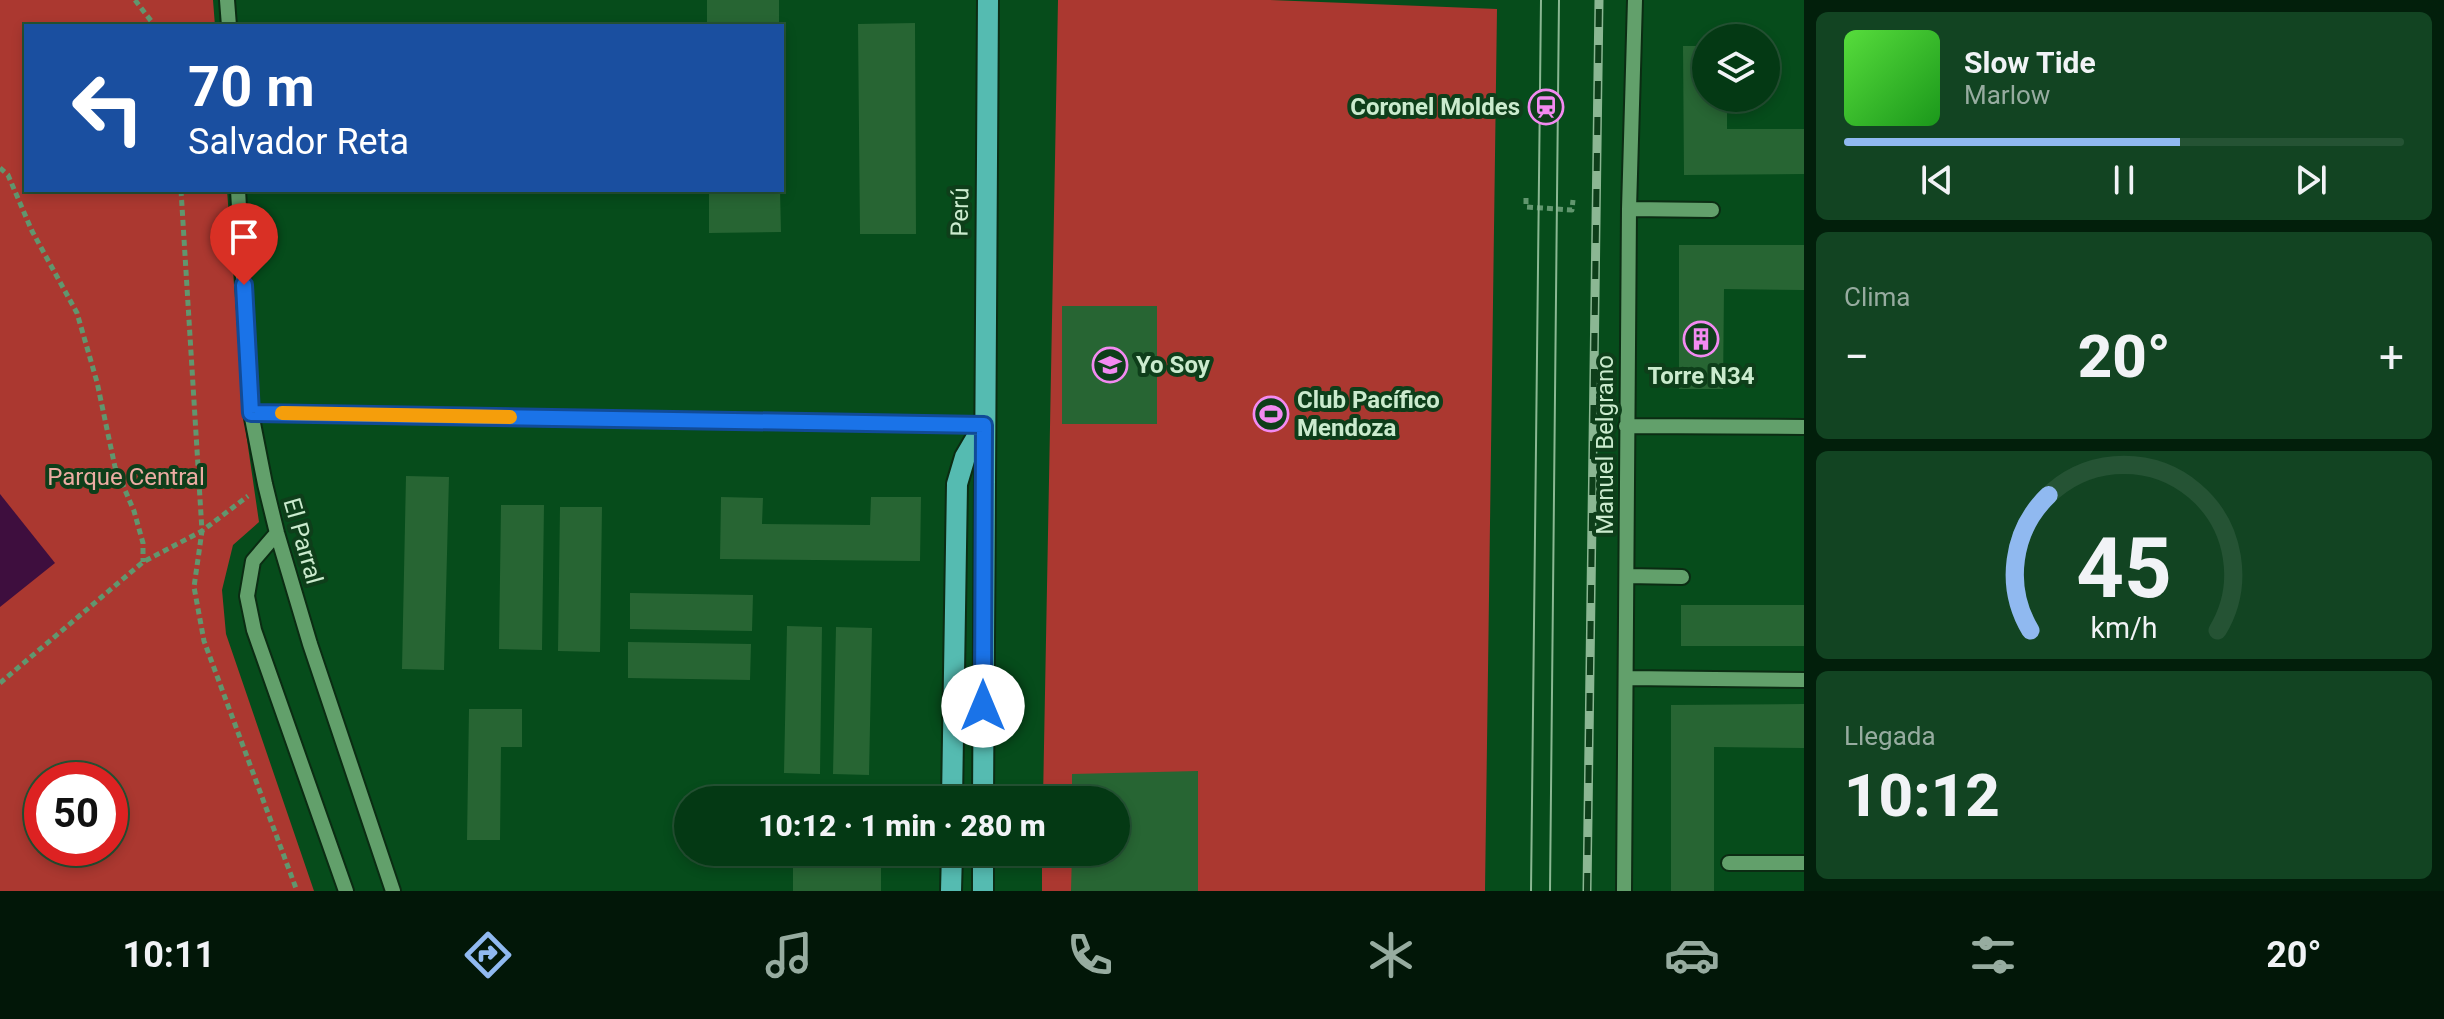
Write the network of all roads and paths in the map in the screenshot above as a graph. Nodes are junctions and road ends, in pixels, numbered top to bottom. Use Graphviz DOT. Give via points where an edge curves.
graph roads {
  1 [pos="135,0"];
  2 [pos="227,0"];
  3 [pos="988,0"];
  4 [pos="1635,0"];
  5 [pos="153,24"];
  6 [pos="229,24"];
  7 [pos="0,168"];
  8 [pos="181,192"];
  9 [pos="238,192"];
  10 [pos="1526,198"];
  11 [pos="1573,200"];
  12 [pos="1629,209"];
  13 [pos="1712,210"];
  14 [pos="251,413"];
  15 [pos="984,425"];
  16 [pos="1626,426"];
  17 [pos="1804,427"];
  18 [pos="265,484"];
  19 [pos="202,531"];
  20 [pos="277,533"];
  21 [pos="143,562"];
  22 [pos="1627,576"];
  23 [pos="1682,577"];
  24 [pos="1627,678"];
  25 [pos="1804,680"];
  26 [pos="0,683"];
  27 [pos="952,786"];
  28 [pos="983,786"];
  29 [pos="1729,863"];
  30 [pos="1804,863"];
  31 [pos="952,866"];
  32 [pos="983,866"];
  33 [pos="297,891"];
  34 [pos="346,891"];
  35 [pos="393,891"];
  36 [pos="951,891"];
  37 [pos="983,891"];
  38 [pos="1624,891"];
  1 -- 5 [label="path"];
  2 -- 6 [label="street"];
  3 -- 15 [label="main road, Perú"];
  4 -- 12 [label="street, Manuel Belgrano"];
  7 -- 21 [label="path" via="77,313 115,467 143,543"];
  8 -- 19 [label="path"];
  9 -- 14 [label="street, El Parral"];
  10 -- 11 [label="path" via="1526,207 1572,210"];
  12 -- 13 [label="street"];
  12 -- 16 [label="street, Manuel Belgrano"];
  14 -- 15 [label="street"];
  14 -- 18 [label="street, El Parral"];
  15 -- 27 [label="main road, Perú" via="957,484"];
  15 -- 28 [label="main road, Perú"];
  16 -- 17 [label="street"];
  16 -- 22 [label="street, Manuel Belgrano"];
  18 -- 19 [label="path"];
  18 -- 20 [label="street, El Parral"];
  19 -- 21 [label="path"];
  19 -- 33 [label="path" via="194,587 204,641"];
  20 -- 34 [label="street" via="253,561 247,596 254,630"];
  20 -- 35 [label="street, El Parral"];
  21 -- 26 [label="path"];
  22 -- 23 [label="street"];
  22 -- 24 [label="street, Manuel Belgrano"];
  24 -- 25 [label="street"];
  24 -- 38 [label="street, Manuel Belgrano"];
  29 -- 30 [label="street"];
  31 -- 36 [label="main road"];
  32 -- 37 [label="main road"];
}
